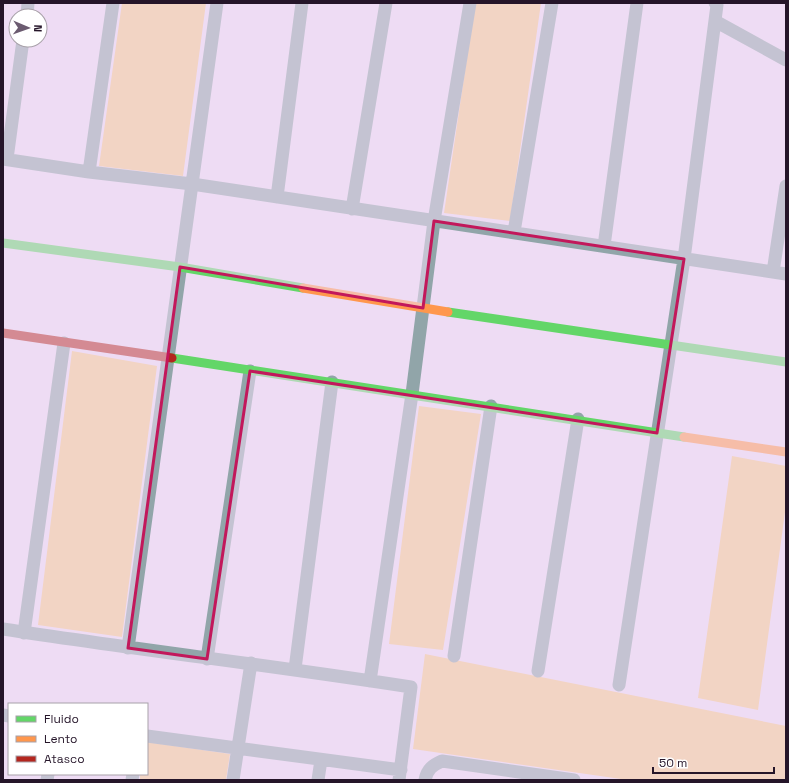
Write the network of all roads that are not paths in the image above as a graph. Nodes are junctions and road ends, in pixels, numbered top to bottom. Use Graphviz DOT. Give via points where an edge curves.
graph roads {
  1 [pos="113,3"];
  2 [pos="217,3"];
  3 [pos="302,3"];
  4 [pos="386,3"];
  5 [pos="470,3"];
  6 [pos="552,3"];
  7 [pos="638,3"];
  8 [pos="716,3"];
  9 [pos="715,22"];
  10 [pos="22,48"];
  11 [pos="786,60"];
  12 [pos="5,159"];
  13 [pos="89,172"];
  14 [pos="192,184"];
  15 [pos="786,186"];
  16 [pos="277,197"];
  17 [pos="352,209"];
  18 [pos="434,221"];
  19 [pos="514,232"];
  20 [pos="3,243"];
  21 [pos="604,246"];
  22 [pos="684,259"];
  23 [pos="180,267"];
  24 [pos="773,272"];
  25 [pos="786,274"];
  26 [pos="423,308"];
  27 [pos="3,333"];
  28 [pos="64,342"];
  29 [pos="671,346"];
  30 [pos="167,358"];
  31 [pos="786,362"];
  32 [pos="250,371"];
  33 [pos="332,382"];
  34 [pos="412,394"];
  35 [pos="491,406"];
  36 [pos="578,419"];
  37 [pos="658,433"];
  38 [pos="786,452"];
  39 [pos="3,629"];
  40 [pos="24,633"];
  41 [pos="128,648"];
  42 [pos="454,656"];
  43 [pos="207,659"];
  44 [pos="251,664"];
  45 [pos="295,669"];
  46 [pos="538,671"];
  47 [pos="370,681"];
  48 [pos="619,685"];
  49 [pos="148,736"];
  50 [pos="237,749"];
  51 [pos="321,760"];
  52 [pos="400,775"];
  53 [pos="233,780"];
  54 [pos="318,780"];
  55 [pos="425,780"];
  56 [pos="574,780"];
  1 -- 13 [label="street"];
  2 -- 14 [label="street"];
  3 -- 16 [label="street"];
  4 -- 17 [label="street"];
  5 -- 18 [label="street"];
  6 -- 19 [label="street"];
  7 -- 21 [label="street"];
  8 -- 9 [label="street"];
  9 -- 11 [label="street"];
  9 -- 22 [label="street"];
  10 -- 12 [label="street"];
  12 -- 13 [label="street"];
  13 -- 14 [label="street"];
  14 -- 16 [label="street"];
  14 -- 23 [label="street"];
  15 -- 24 [label="street"];
  16 -- 17 [label="street"];
  17 -- 18 [label="street"];
  18 -- 19 [label="street"];
  18 -- 26 [label="street"];
  19 -- 21 [label="street"];
  20 -- 23 [label="street"];
  21 -- 22 [label="street"];
  22 -- 24 [label="street"];
  22 -- 29 [label="street"];
  23 -- 26 [label="street"];
  23 -- 30 [label="street"];
  24 -- 25 [label="street"];
  26 -- 29 [label="street"];
  26 -- 34 [label="street"];
  27 -- 28 [label="street"];
  28 -- 30 [label="street"];
  28 -- 40 [label="street"];
  29 -- 31 [label="street"];
  29 -- 37 [label="street"];
  30 -- 32 [label="street"];
  30 -- 41 [label="street"];
  32 -- 33 [label="street"];
  32 -- 43 [label="street"];
  33 -- 34 [label="street"];
  33 -- 45 [label="street"];
  34 -- 35 [label="street"];
  34 -- 47 [label="street"];
  35 -- 36 [label="street"];
  35 -- 42 [label="street"];
  36 -- 37 [label="street"];
  36 -- 46 [label="street"];
  37 -- 38 [label="street"];
  37 -- 48 [label="street"];
  39 -- 40 [label="street"];
  40 -- 41 [label="street"];
  41 -- 43 [label="street"];
  43 -- 44 [label="street"];
  44 -- 45 [label="street"];
  44 -- 50 [label="street"];
  45 -- 47 [label="street"];
  47 -- 52 [label="street" via="412,687"];
  49 -- 50 [label="street"];
  50 -- 51 [label="street"];
  50 -- 53 [label="street"];
  51 -- 52 [label="street"];
  51 -- 54 [label="street"];
  55 -- 56 [label="street" via="426,773 433,765 442,761"];
}
